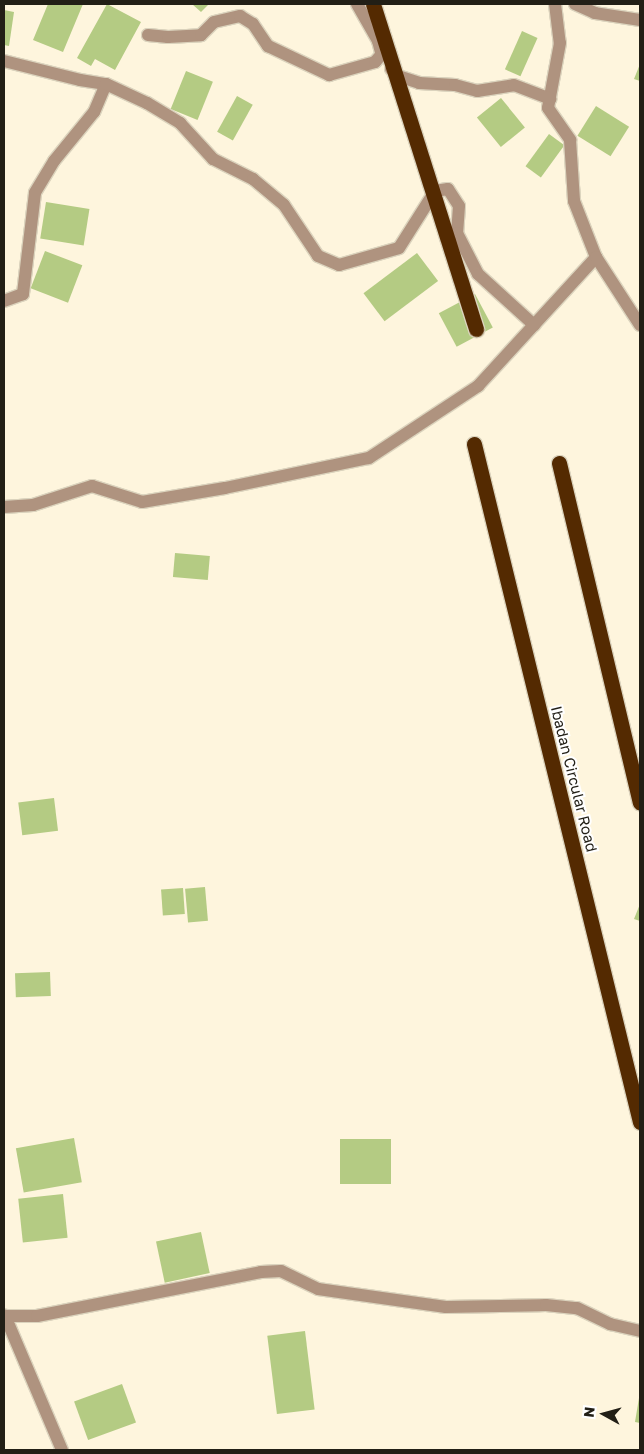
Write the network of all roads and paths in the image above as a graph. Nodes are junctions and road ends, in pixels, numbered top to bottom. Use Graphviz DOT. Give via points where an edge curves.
graph roads {
  1 [pos="358,4"];
  2 [pos="373,4"];
  3 [pos="554,4"];
  4 [pos="575,4"];
  5 [pos="640,20"];
  6 [pos="148,34"];
  7 [pos="381,55"];
  8 [pos="4,61"];
  9 [pos="106,84"];
  10 [pos="550,100"];
  11 [pos="596,257"];
  12 [pos="4,301"];
  13 [pos="534,325"];
  14 [pos="640,325"];
  15 [pos="476,329"];
  16 [pos="474,444"];
  17 [pos="559,463"];
  18 [pos="4,507"];
  19 [pos="640,802"];
  20 [pos="640,1122"];
  21 [pos="4,1316"];
  22 [pos="640,1332"];
  23 [pos="62,1450"];
  1 -- 7 [label="street" via="378,41"];
  2 -- 15 [label="highway"];
  3 -- 10 [label="street" via="560,43"];
  4 -- 5 [label="street" via="595,13"];
  6 -- 7 [label="street" via="201,36 214,22 240,16 253,24 268,46 329,76 375,62"];
  7 -- 10 [label="street" via="398,76 419,82 455,85 477,91 514,85"];
  8 -- 9 [label="street"];
  9 -- 12 [label="street" via="94,112 54,161 36,193 23,294"];
  9 -- 13 [label="street" via="180,123 212,159 253,179 284,205 318,256 339,265 399,248 435,191 448,189 459,206 457,233 478,274"];
  10 -- 11 [label="street" via="548,108 570,140 574,201"];
  11 -- 13 [label="street"];
  11 -- 14 [label="street"];
  13 -- 18 [label="street" via="478,386 369,458 142,502 92,486 33,505"];
  16 -- 20 [label="highway, Ibadan Circular Road"];
  17 -- 19 [label="highway"];
  21 -- 22 [label="street" via="37,1316 281,1270 318,1289 446,1307 546,1305 577,1308 610,1324"];
  21 -- 23 [label="street"];
}
